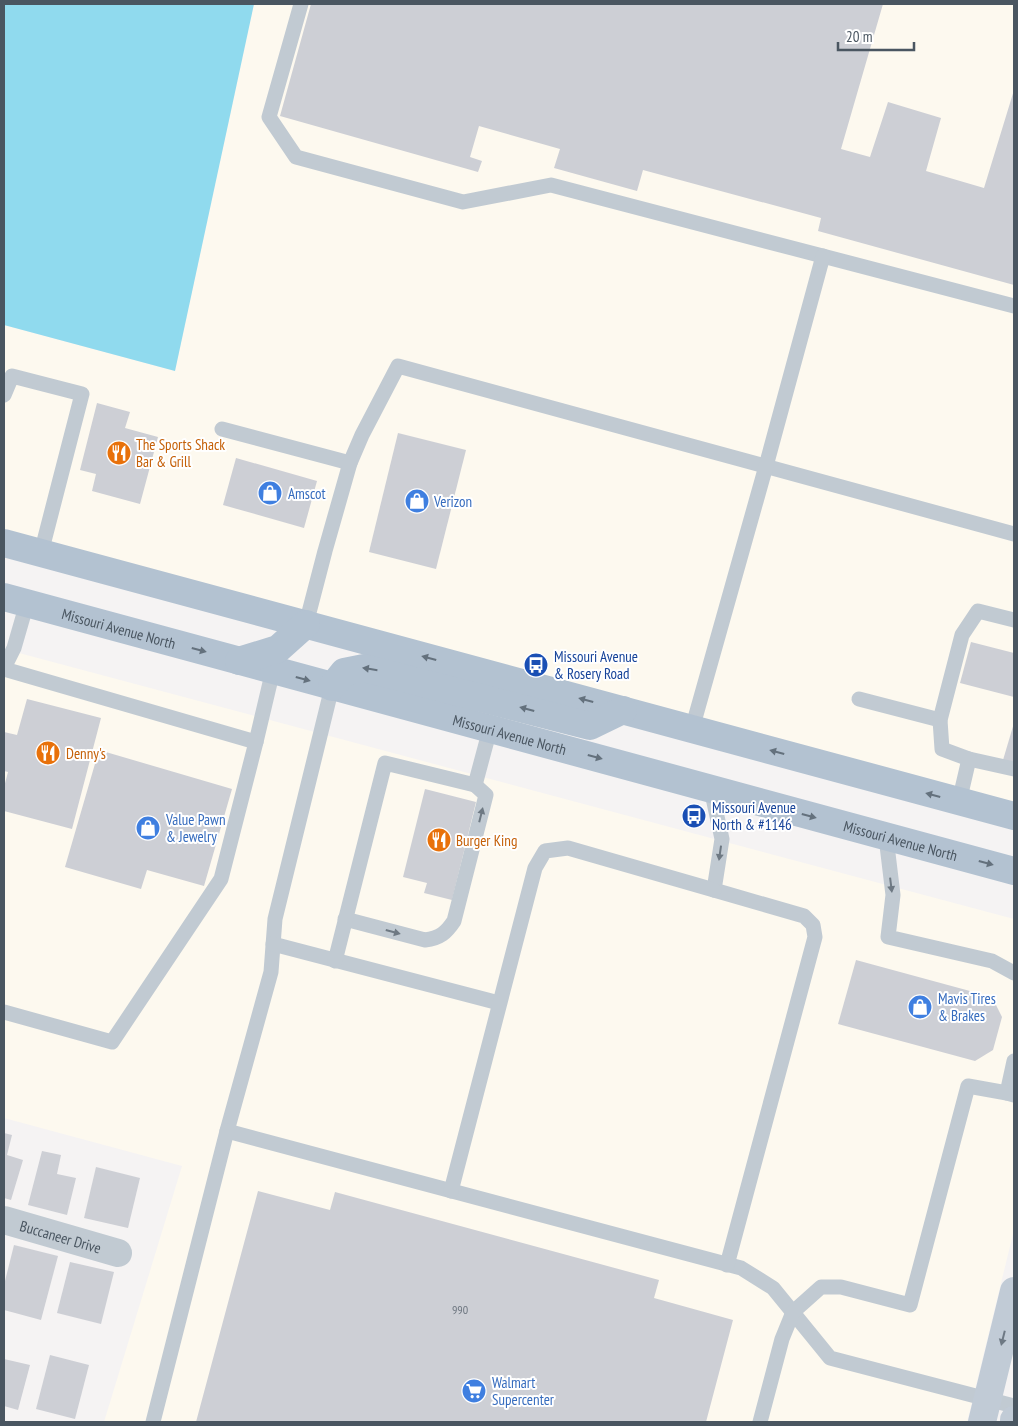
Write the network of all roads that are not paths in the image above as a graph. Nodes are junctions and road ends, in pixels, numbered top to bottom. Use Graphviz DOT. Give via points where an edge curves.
graph roads {
  1 [pos="301,4"];
  2 [pos="823,256"];
  3 [pos="1014,306"];
  4 [pos="4,395"];
  5 [pos="222,430"];
  6 [pos="350,463"];
  7 [pos="766,466"];
  8 [pos="1014,534"];
  9 [pos="4,543"];
  10 [pos="41,553"];
  11 [pos="15,600"];
  12 [pos="1014,620"];
  13 [pos="306,624"];
  14 [pos="239,661"];
  15 [pos="4,668"];
  16 [pos="273,670"];
  17 [pos="332,686"];
  18 [pos="860,699"];
  19 [pos="623,710"];
  20 [pos="940,720"];
  21 [pos="490,729"];
  22 [pos="692,729"];
  23 [pos="256,742"];
  24 [pos="969,759"];
  25 [pos="1014,769"];
  26 [pos="475,785"];
  27 [pos="712,789"];
  28 [pos="959,802"];
  29 [pos="1014,816"];
  30 [pos="886,837"];
  31 [pos="1014,871"];
  32 [pos="715,886"];
  33 [pos="345,919"];
  34 [pos="273,944"];
  35 [pos="335,960"];
  36 [pos="1014,973"];
  37 [pos="499,1004"];
  38 [pos="4,1012"];
  39 [pos="1014,1061"];
  40 [pos="1010,1094"];
  41 [pos="227,1131"];
  42 [pos="451,1191"];
  43 [pos="4,1220"];
  44 [pos="118,1253"];
  45 [pos="727,1265"];
  46 [pos="1014,1291"];
  47 [pos="792,1312"];
  48 [pos="1014,1406"];
  49 [pos="985,1410"];
  50 [pos="153,1422"];
  51 [pos="760,1422"];
  1 -- 2 [label="lane" via="269,117 296,157 463,202 551,185"];
  2 -- 3 [label="lane"];
  2 -- 7 [label="lane"];
  4 -- 10 [label="lane" via="12,376 82,394"];
  5 -- 6 [label="lane"];
  6 -- 7 [label="lane" via="398,366"];
  6 -- 13 [label="lane"];
  7 -- 8 [label="lane"];
  7 -- 22 [label="lane"];
  9 -- 10 [label="main road"];
  10 -- 13 [label="main road"];
  11 -- 14 [label="main road, Missouri Avenue North, one-way"];
  11 -- 15 [label="lane" via="14,648"];
  12 -- 20 [label="lane" via="978,610 962,635"];
  13 -- 14 [label="main road" via="278,649"];
  19 -- 13 [label="main road, one-way"];
  14 -- 16 [label="main road, Missouri Avenue North"];
  15 -- 23 [label="lane"];
  16 -- 17 [label="main road, Missouri Avenue North, one-way"];
  16 -- 23 [label="lane"];
  19 -- 17 [label="main road, one-way" via="590,726 364,668 344,672"];
  17 -- 21 [label="main road, Missouri Avenue North"];
  17 -- 34 [label="lane" via="275,919"];
  18 -- 20 [label="lane"];
  19 -- 22 [label="main road"];
  20 -- 24 [label="lane" via="942,749"];
  21 -- 26 [label="lane"];
  21 -- 27 [label="main road, Missouri Avenue North, one-way"];
  28 -- 22 [label="main road, one-way"];
  23 -- 38 [label="lane" via="221,879 112,1042"];
  24 -- 25 [label="lane"];
  24 -- 28 [label="lane"];
  26 -- 33 [label="lane" via="385,763"];
  33 -- 26 [label="lane, one-way" via="425,940 437,939 446,933 454,921 486,794"];
  27 -- 30 [label="main road, Missouri Avenue North, one-way"];
  27 -- 32 [label="lane, one-way" via="722,839"];
  28 -- 29 [label="main road"];
  30 -- 31 [label="main road, Missouri Avenue North, one-way"];
  30 -- 36 [label="lane, one-way" via="892,895 888,937 992,961"];
  32 -- 37 [label="lane" via="568,848 545,851 535,868"];
  32 -- 45 [label="lane" via="804,916 813,925 815,937"];
  33 -- 35 [label="lane"];
  34 -- 35 [label="lane"];
  34 -- 41 [label="lane" via="271,972"];
  35 -- 37 [label="lane"];
  37 -- 42 [label="lane"];
  39 -- 40 [label="lane"];
  40 -- 47 [label="lane" via="968,1086 910,1305 841,1288 821,1287"];
  41 -- 42 [label="lane"];
  41 -- 50 [label="lane"];
  42 -- 45 [label="lane"];
  43 -- 44 [label="street, Buccaneer Drive"];
  45 -- 47 [label="lane" via="741,1268 773,1288"];
  46 -- 49 [label="street, one-way"];
  47 -- 49 [label="lane" via="830,1358"];
  47 -- 51 [label="lane"];
  48 -- 49 [label="lane"];
}
